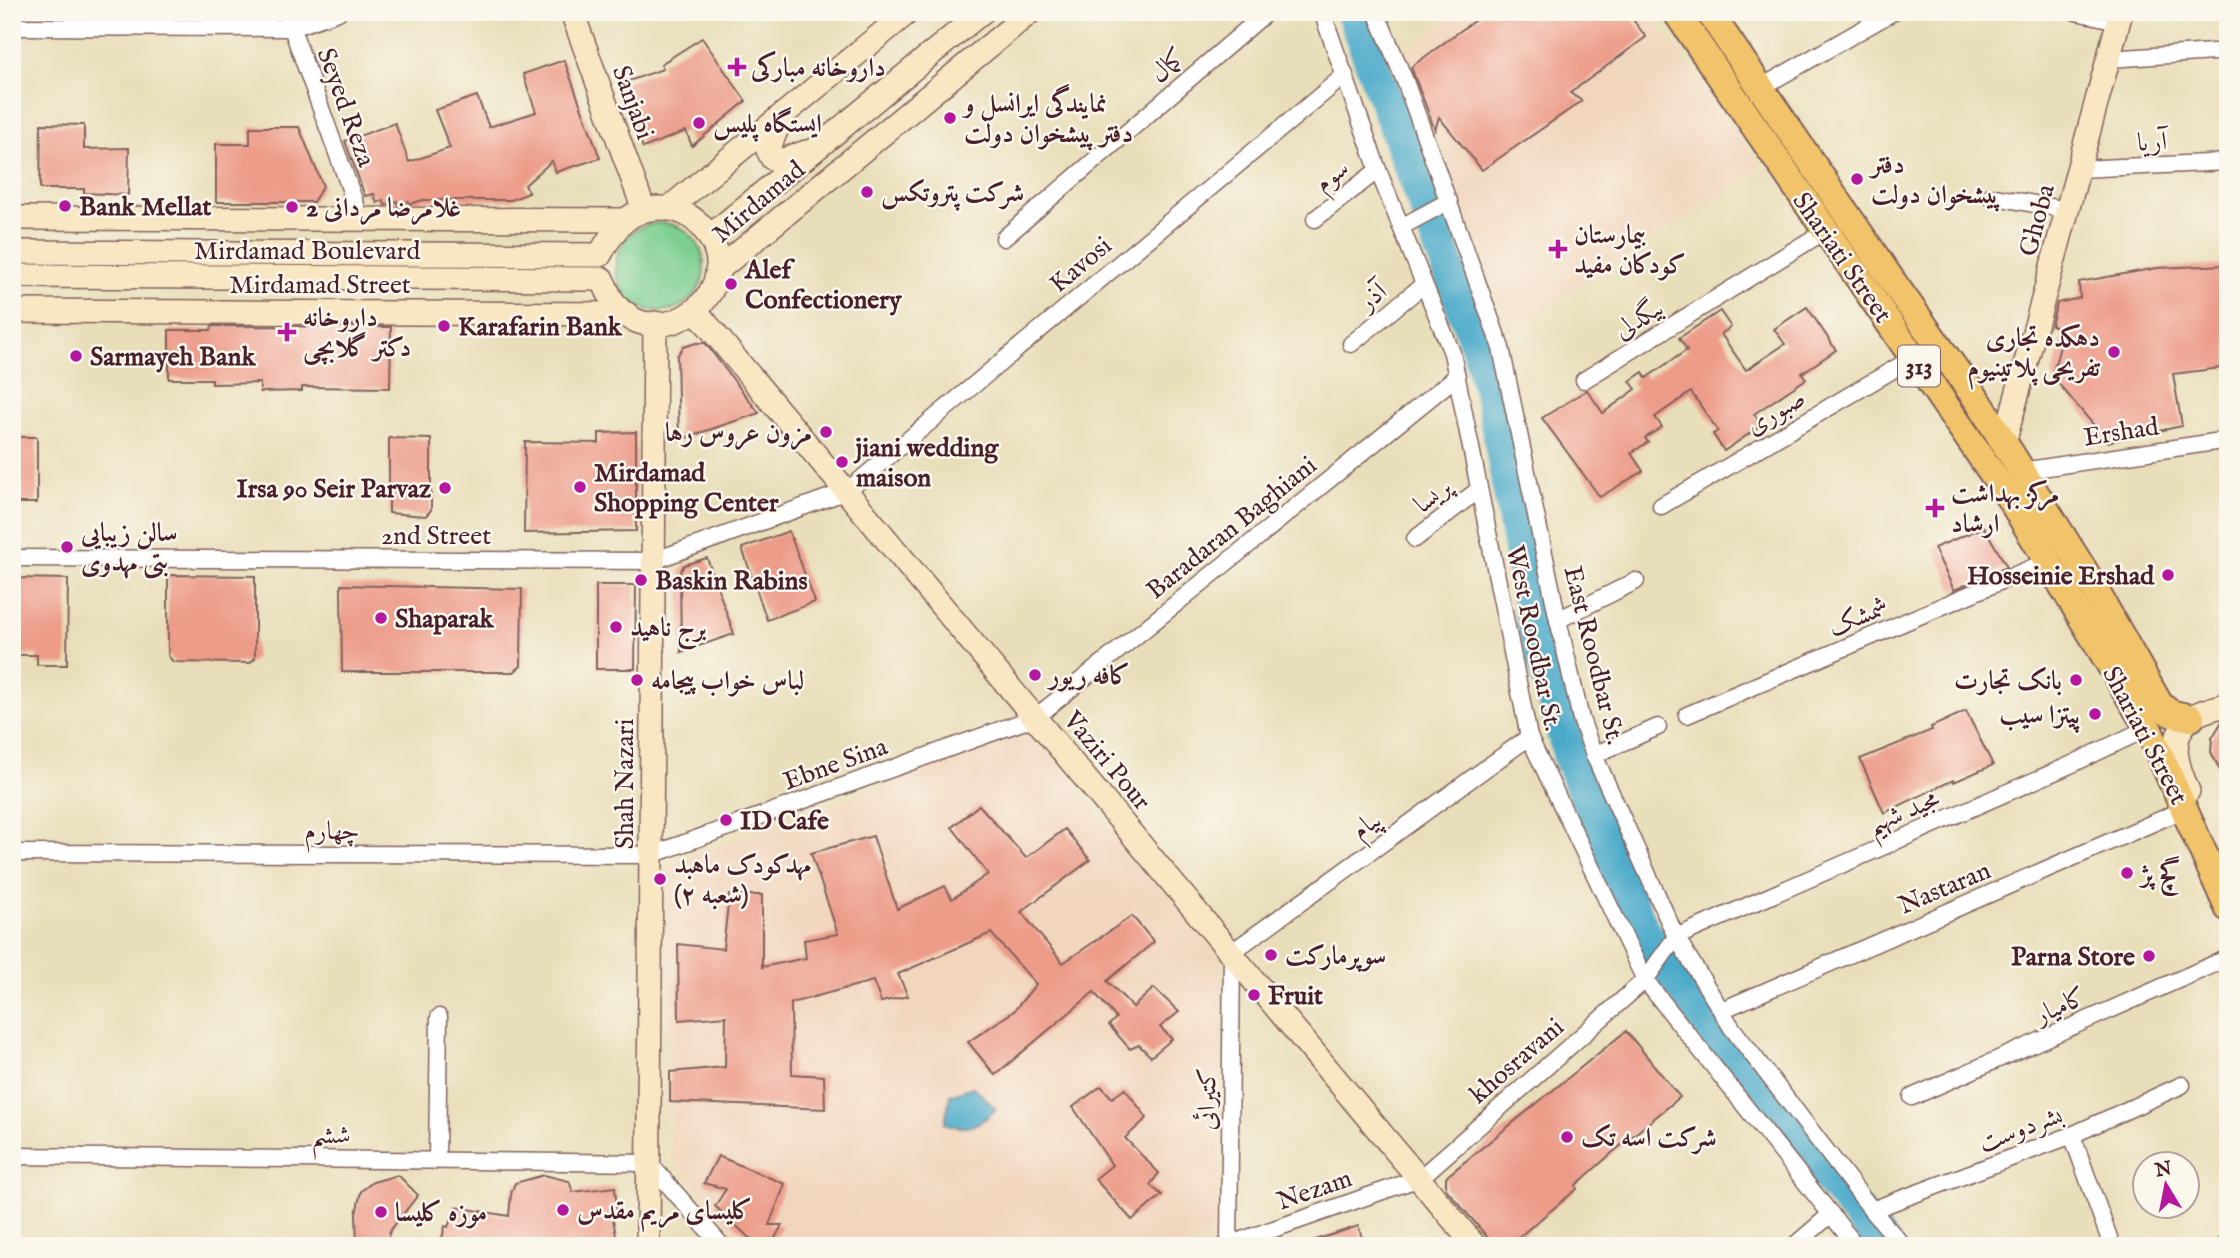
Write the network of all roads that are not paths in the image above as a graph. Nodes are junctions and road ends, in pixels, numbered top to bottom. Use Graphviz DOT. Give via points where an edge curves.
graph roads {
  1 [pos="286,12"];
  2 [pos="338,12"];
  3 [pos="572,12"];
  4 [pos="908,12"];
  5 [pos="982,12"];
  6 [pos="1030,12"];
  7 [pos="1266,12"];
  8 [pos="1322,12"];
  9 [pos="1376,12"];
  10 [pos="1676,12"];
  11 [pos="1709,12"];
  12 [pos="1893,12"];
  13 [pos="2076,12"];
  14 [pos="2120,17"];
  15 [pos="12,27"];
  16 [pos="292,28"];
  17 [pos="2228,51"];
  18 [pos="2109,59"];
  19 [pos="1345,75"];
  20 [pos="1760,88"];
  21 [pos="783,115"];
  22 [pos="818,147"];
  23 [pos="2228,162"];
  24 [pos="2079,169"];
  25 [pos="1378,170"];
  26 [pos="1990,196"];
  27 [pos="1449,201"];
  28 [pos="668,209"];
  29 [pos="2068,210"];
  30 [pos="634,215"];
  31 [pos="12,218"];
  32 [pos="361,219"];
  33 [pos="1315,219"];
  34 [pos="1401,227"];
  35 [pos="1825,231"];
  36 [pos="709,237"];
  37 [pos="1004,238"];
  38 [pos="12,252"];
  39 [pos="717,271"];
  40 [pos="12,276"];
  41 [pos="1423,285"];
  42 [pos="12,311"];
  43 [pos="696,311"];
  44 [pos="627,314"];
  45 [pos="655,323"];
  46 [pos="1351,344"];
  47 [pos="1913,358"];
  48 [pos="1457,376"];
  49 [pos="1584,380"];
  50 [pos="2228,440"];
  51 [pos="2004,443"];
  52 [pos="2021,471"];
  53 [pos="847,491"];
  54 [pos="1478,491"];
  55 [pos="1661,506"];
  56 [pos="1415,539"];
  57 [pos="12,558"];
  58 [pos="653,561"];
  59 [pos="2048,561"];
  60 [pos="1636,582"];
  61 [pos="1558,620"];
  62 [pos="2228,704"];
  63 [pos="1687,715"];
  64 [pos="1036,717"];
  65 [pos="2191,718"];
  66 [pos="1658,727"];
  67 [pos="2148,728"];
  68 [pos="1529,737"];
  69 [pos="1594,755"];
  70 [pos="2185,809"];
  71 [pos="12,853"];
  72 [pos="651,855"];
  73 [pos="2228,875"];
  74 [pos="2228,908"];
  75 [pos="1675,937"];
  76 [pos="1232,952"];
  77 [pos="2228,958"];
  78 [pos="1645,980"];
  79 [pos="1722,1010"];
  80 [pos="439,1017"];
  81 [pos="2182,1085"];
  82 [pos="1912,1097"];
  83 [pos="2072,1135"];
  84 [pos="12,1156"];
  85 [pos="437,1159"];
  86 [pos="649,1163"];
  87 [pos="1420,1178"];
  88 [pos="1872,1210"];
  89 [pos="1830,1214"];
  90 [pos="1228,1245"];
  91 [pos="648,1246"];
  92 [pos="722,1246"];
  93 [pos="1475,1246"];
  94 [pos="1794,1246"];
  95 [pos="1856,1246"];
  96 [pos="1903,1246"];
  97 [pos="2112,1246"];
  1 -- 16 [label="street, Seyed Reza"];
  2 -- 16 [label="street"];
  3 -- 30 [label="main road, Sanjabi"];
  4 -- 21 [label="main road"];
  5 -- 22 [label="main road"];
  6 -- 39 [label="main road, Mirdamad"];
  7 -- 37 [label="street, کمال"];
  8 -- 19 [label="street, West Roodbar St."];
  9 -- 27 [label="street, East Roodbar St."];
  10 -- 35 [label="main road, Shariati Street / 313"];
  11 -- 20 [label="main road, Shariati Street / 313"];
  12 -- 20 [label="street"];
  13 -- 14 [label="street"];
  14 -- 18 [label="main road, Ghoba"];
  15 -- 16 [label="street"];
  16 -- 32 [label="street, Seyed Reza"];
  17 -- 18 [label="street"];
  18 -- 24 [label="main road, Ghoba"];
  19 -- 25 [label="street, West Roodbar St."];
  19 -- 53 [label="street, Kavosi"];
  20 -- 51 [label="main road, Shariati Street / 313"];
  21 -- 22 [label="main road" via="768,150 772,158 780,161"];
  21 -- 28 [label="main road"];
  22 -- 36 [label="main road"];
  23 -- 24 [label="street, آریا"];
  24 -- 29 [label="main road, Ghoba"];
  25 -- 33 [label="street, سوم"];
  25 -- 34 [label="street, West Roodbar St."];
  26 -- 29 [label="street"];
  27 -- 34 [label="street"];
  27 -- 61 [label="street, East Roodbar St." via="1507,369"];
  28 -- 30 [label="main road"];
  28 -- 36 [label="main road" via="687,215"];
  29 -- 51 [label="main road, Ghoba"];
  30 -- 32 [label="main road"];
  30 -- 38 [label="main road, Mirdamad Boulevard" via="610,236 600,255"];
  31 -- 32 [label="main road"];
  34 -- 41 [label="street, West Roodbar St."];
  35 -- 47 [label="main road, Shariati Street / 313"];
  35 -- 49 [label="street, بیگدلی"];
  36 -- 39 [label="main road"];
  39 -- 43 [label="main road" via="711,292"];
  40 -- 44 [label="main road, Mirdamad Boulevard" via="602,279 614,302"];
  41 -- 46 [label="street, آذر"];
  41 -- 48 [label="street, West Roodbar St."];
  42 -- 44 [label="main road, Mirdamad Street"];
  43 -- 45 [label="main road" via="670,323"];
  43 -- 53 [label="main road, Vaziri Pour"];
  44 -- 45 [label="main road, Mirdamad Street"];
  45 -- 58 [label="main road, Shah Nazari"];
  47 -- 55 [label="street, صبوری"];
  47 -- 59 [label="main road, Shariati Street / 313"];
  48 -- 54 [label="street, West Roodbar St."];
  48 -- 64 [label="street, Baradaran Baghiani"];
  50 -- 52 [label="street, Ershad"];
  51 -- 52 [label="main road, Shariati Street / 313"];
  52 -- 65 [label="main road, Shariati Street / 313" via="2164,709"];
  53 -- 58 [label="street, 2nd Street"];
  53 -- 64 [label="main road, Vaziri Pour"];
  54 -- 56 [label="street, پریسا"];
  54 -- 68 [label="street, West Roodbar St."];
  57 -- 58 [label="street, 2nd Street"];
  58 -- 72 [label="main road, Shah Nazari"];
  59 -- 63 [label="street, شمشک"];
  59 -- 67 [label="main road, Shariati Street / 313"];
  60 -- 61 [label="street"];
  61 -- 69 [label="street, East Roodbar St."];
  62 -- 65 [label="main road"];
  64 -- 72 [label="street, Ebne Sina"];
  64 -- 76 [label="main road, Vaziri Pour"];
  65 -- 73 [label="main road" via="2176,741 2179,771"];
  66 -- 69 [label="street"];
  67 -- 70 [label="main road, Shariati Street / 313"];
  67 -- 75 [label="street, مجید شهیم"];
  68 -- 76 [label="street, پیام"];
  68 -- 78 [label="street, West Roodbar St."];
  69 -- 75 [label="street, East Roodbar St."];
  70 -- 74 [label="main road, Shariati Street / 313"];
  70 -- 79 [label="street, Nastaran"];
  71 -- 72 [label="street, چهارم"];
  72 -- 86 [label="main road, Shah Nazari"];
  75 -- 78 [label="street, khosravani"];
  75 -- 79 [label="street, East Roodbar St."];
  76 -- 87 [label="main road, Vaziri Pour"];
  76 -- 90 [label="street, کتیرائی"];
  77 -- 82 [label="street, کامیار"];
  78 -- 87 [label="street, khosravani"];
  78 -- 89 [label="street, West Roodbar St."];
  79 -- 88 [label="street, East Roodbar St."];
  80 -- 85 [label="street"];
  81 -- 83 [label="street, بشردوست"];
  83 -- 88 [label="street, بشردوست"];
  83 -- 97 [label="street"];
  84 -- 85 [label="street, ششم"];
  85 -- 86 [label="street, ششم"];
  86 -- 91 [label="main road, Shah Nazari"];
  86 -- 92 [label="street"];
  87 -- 90 [label="street, Nezam"];
  87 -- 93 [label="main road, Vaziri Pour"];
  88 -- 96 [label="street, East Roodbar St."];
  89 -- 94 [label="street"];
  89 -- 95 [label="street, West Roodbar St."];
}
